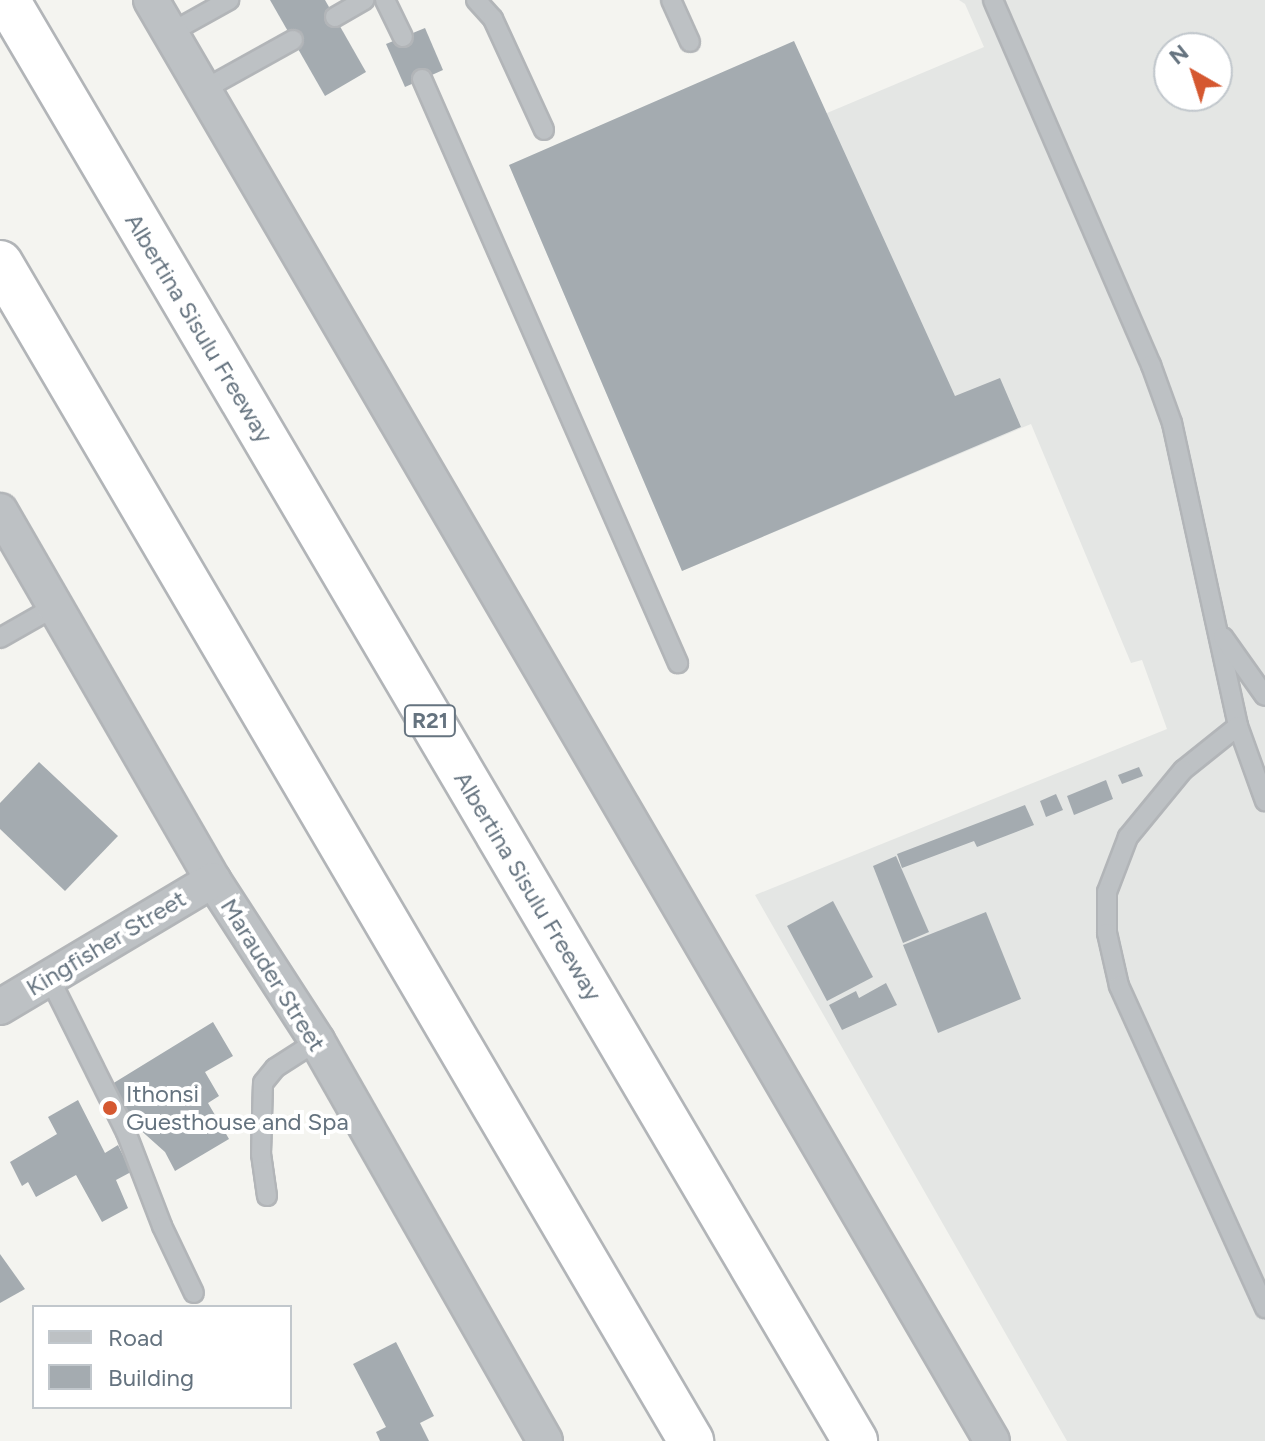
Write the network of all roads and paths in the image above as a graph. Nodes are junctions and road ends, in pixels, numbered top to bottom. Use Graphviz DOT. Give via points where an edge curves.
graph roads {
  1 [pos="7,0"];
  2 [pos="151,0"];
  3 [pos="229,0"];
  4 [pos="364,0"];
  5 [pos="385,0"];
  6 [pos="476,0"];
  7 [pos="671,0"];
  8 [pos="993,0"];
  9 [pos="335,17"];
  10 [pos="170,33"];
  11 [pos="403,37"];
  12 [pos="293,40"];
  13 [pos="690,42"];
  14 [pos="422,79"];
  15 [pos="203,90"];
  16 [pos="544,130"];
  17 [pos="0,263"];
  18 [pos="0,511"];
  19 [pos="56,606"];
  20 [pos="1221,635"];
  21 [pos="0,638"];
  22 [pos="678,663"];
  23 [pos="1265,696"];
  24 [pos="1238,726"];
  25 [pos="1265,801"];
  26 [pos="213,880"];
  27 [pos="49,977"];
  28 [pos="0,1007"];
  29 [pos="317,1041"];
  30 [pos="267,1196"];
  31 [pos="194,1293"];
  32 [pos="1265,1308"];
  33 [pos="545,1441"];
  34 [pos="691,1441"];
  35 [pos="855,1441"];
  36 [pos="992,1441"];
  1 -- 35 [label="highway, Albertina Sisulu Freeway / R21"];
  2 -- 10 [label="street"];
  3 -- 10 [label="lane"];
  4 -- 9 [label="lane"];
  5 -- 11 [label="lane"];
  6 -- 16 [label="lane" via="493,19"];
  7 -- 13 [label="lane"];
  8 -- 20 [label="lane" via="1172,423"];
  10 -- 15 [label="street"];
  12 -- 15 [label="lane"];
  14 -- 22 [label="lane"];
  15 -- 36 [label="street"];
  17 -- 34 [label="highway"];
  18 -- 19 [label="street, Marauder Street"];
  19 -- 21 [label="lane"];
  19 -- 26 [label="street, Marauder Street"];
  20 -- 23 [label="lane"];
  20 -- 24 [label="lane"];
  24 -- 25 [label="lane"];
  24 -- 32 [label="lane" via="1183,770 1128,837 1107,892 1107,933 1119,986"];
  26 -- 27 [label="street, Kingfisher Street"];
  26 -- 29 [label="street, Marauder Street"];
  27 -- 28 [label="street, Kingfisher Street"];
  27 -- 31 [label="lane" via="126,1132"];
  29 -- 30 [label="lane" via="275,1068 263,1083 261,1154"];
  29 -- 33 [label="street, Marauder Street"];
}
